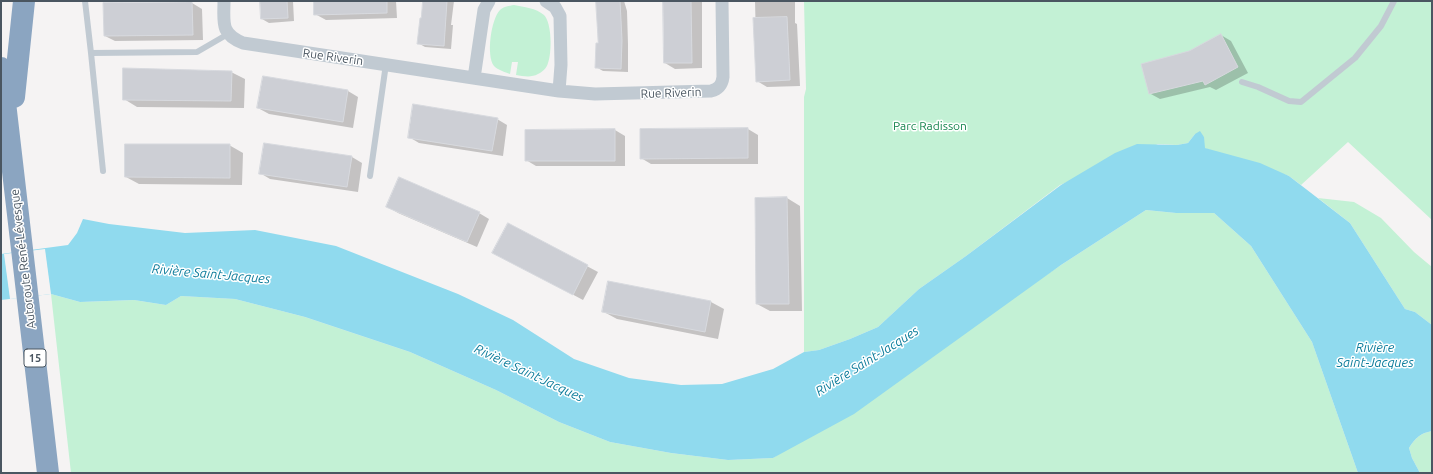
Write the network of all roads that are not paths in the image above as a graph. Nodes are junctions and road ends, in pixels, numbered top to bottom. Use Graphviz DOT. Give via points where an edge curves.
graph roads {
  1 [pos="24,1"];
  2 [pos="85,1"];
  3 [pos="224,1"];
  4 [pos="489,1"];
  5 [pos="546,1"];
  6 [pos="722,1"];
  7 [pos="1394,1"];
  8 [pos="228,34"];
  9 [pos="91,53"];
  10 [pos="386,64"];
  11 [pos="1,68"];
  12 [pos="474,78"];
  13 [pos="1242,82"];
  14 [pos="559,91"];
  15 [pos="9,138"];
  16 [pos="103,171"];
  17 [pos="370,176"];
  18 [pos="48,473"];
  1 -- 15 [label="highway"];
  2 -- 9 [label="lane"];
  3 -- 8 [label="street"];
  4 -- 12 [label="street" via="484,10"];
  5 -- 14 [label="street" via="555,7 560,16 562,65"];
  6 -- 14 [label="street, Rue Riverin" via="723,77 716,90 627,94"];
  7 -- 13 [label="lane" via="1381,26 1355,58 1301,102 1289,101"];
  8 -- 9 [label="lane" via="197,52"];
  8 -- 10 [label="street, Rue Riverin" via="235,40 252,44"];
  9 -- 16 [label="lane"];
  10 -- 12 [label="street, Rue Riverin"];
  10 -- 17 [label="lane"];
  11 -- 15 [label="highway, Autoroute René-Lévesque / 15"];
  12 -- 14 [label="street, Rue Riverin"];
  15 -- 18 [label="highway, Autoroute René-Lévesque / 15"];
}
